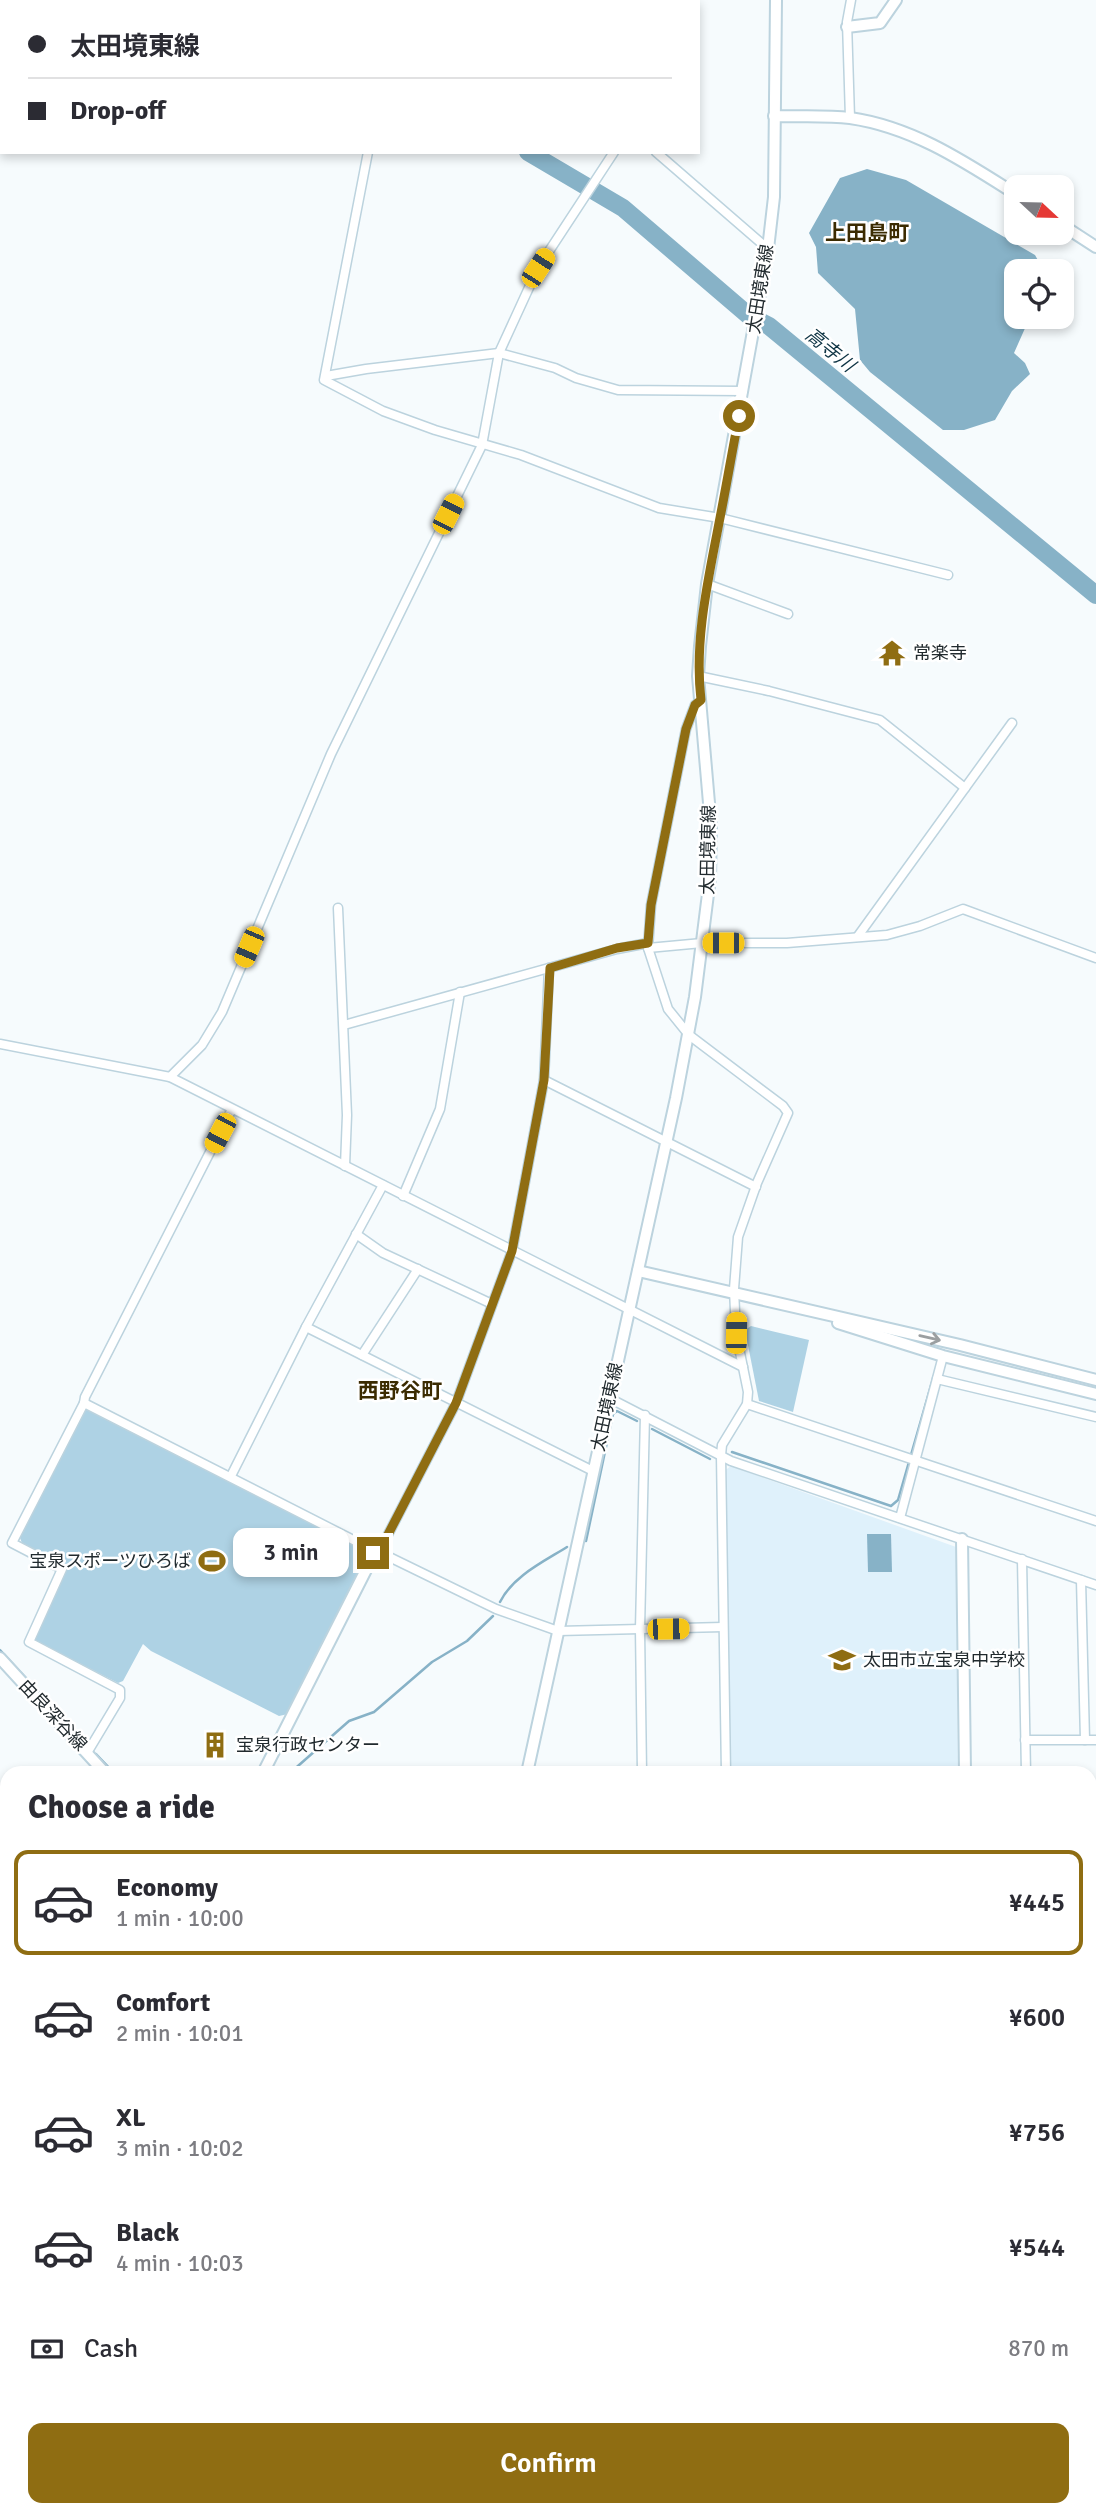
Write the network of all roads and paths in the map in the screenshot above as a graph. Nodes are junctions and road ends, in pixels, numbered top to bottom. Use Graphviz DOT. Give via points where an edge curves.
graph roads {
  1 [pos="776,0"];
  2 [pos="850,0"];
  3 [pos="896,0"];
  4 [pos="847,27"];
  5 [pos="774,116"];
  6 [pos="850,118"];
  7 [pos="368,154"];
  8 [pos="613,154"];
  9 [pos="658,154"];
  10 [pos="1004,187"];
  11 [pos="1074,233"];
  12 [pos="1096,247"];
  13 [pos="768,249"];
  14 [pos="499,353"];
  15 [pos="326,376"];
  16 [pos="743,391"];
  17 [pos="482,445"];
  18 [pos="720,518"];
  19 [pos="948,575"];
  20 [pos="707,584"];
  21 [pos="788,614"];
  22 [pos="698,676"];
  23 [pos="701,700"];
  24 [pos="1012,723"];
  25 [pos="965,788"];
  26 [pos="338,908"];
  27 [pos="858,936"];
  28 [pos="702,943"];
  29 [pos="648,945"];
  30 [pos="1096,958"];
  31 [pos="550,968"];
  32 [pos="460,992"];
  33 [pos="344,1025"];
  34 [pos="689,1035"];
  35 [pos="0,1044"];
  36 [pos="170,1077"];
  37 [pos="544,1080"];
  38 [pos="232,1109"];
  39 [pos="667,1143"];
  40 [pos="345,1166"];
  41 [pos="383,1185"];
  42 [pos="756,1187"];
  43 [pos="403,1196"];
  44 [pos="356,1234"];
  45 [pos="512,1251"];
  46 [pos="418,1269"];
  47 [pos="638,1271"];
  48 [pos="740,1294"];
  49 [pos="492,1304"];
  50 [pos="629,1310"];
  51 [pos="306,1327"];
  52 [pos="362,1355"];
  53 [pos="943,1356"];
  54 [pos="743,1367"];
  55 [pos="937,1379"];
  56 [pos="1096,1380"];
  57 [pos="1096,1394"];
  58 [pos="609,1398"];
  59 [pos="84,1403"];
  60 [pos="456,1403"];
  61 [pos="747,1404"];
  62 [pos="645,1415"];
  63 [pos="1096,1418"];
  64 [pos="721,1455"];
  65 [pos="916,1460"];
  66 [pos="593,1471"];
  67 [pos="231,1476"];
  68 [pos="900,1518"];
  69 [pos="1096,1521"];
  70 [pos="961,1539"];
  71 [pos="374,1556"];
  72 [pos="1022,1559"];
  73 [pos="1081,1580"];
  74 [pos="1096,1585"];
  75 [pos="723,1627"];
  76 [pos="640,1629"];
  77 [pos="558,1631"];
  78 [pos="0,1658"];
  79 [pos="1025,1740"];
  80 [pos="1085,1740"];
  81 [pos="1096,1740"];
  82 [pos="87,1753"];
  83 [pos="99,1766"];
  84 [pos="267,1766"];
  85 [pos="529,1766"];
  86 [pos="642,1766"];
  87 [pos="726,1766"];
  88 [pos="965,1766"];
  89 [pos="1026,1766"];
  1 -- 5 [label="main road, 太田境東線"];
  2 -- 4 [label="street"];
  3 -- 4 [label="main road" via="880,23"];
  4 -- 6 [label="street"];
  5 -- 6 [label="main road"];
  5 -- 13 [label="main road, 太田境東線" via="774,197"];
  6 -- 10 [label="main road" via="895,128 956,156"];
  7 -- 15 [label="street"];
  8 -- 14 [label="street" via="538,268"];
  9 -- 13 [label="street"];
  11 -- 12 [label="main road"];
  13 -- 16 [label="main road, 太田境東線"];
  14 -- 15 [label="street"];
  14 -- 16 [label="street" via="618,390"];
  14 -- 17 [label="street"];
  15 -- 17 [label="street" via="324,380 383,411"];
  16 -- 18 [label="main road, 太田境東線"];
  17 -- 18 [label="street" via="533,459 659,508"];
  17 -- 36 [label="street" via="331,754 222,1012 202,1045"];
  18 -- 19 [label="street"];
  18 -- 20 [label="main road, 太田境東線"];
  20 -- 21 [label="street"];
  20 -- 22 [label="main road, 太田境東線"];
  22 -- 23 [label="main road, 太田境東線"];
  22 -- 25 [label="street" via="880,720"];
  23 -- 28 [label="main road, 太田境東線" via="711,826"];
  23 -- 29 [label="street" via="686,729 651,905"];
  24 -- 25 [label="street"];
  25 -- 27 [label="street"];
  26 -- 33 [label="street"];
  27 -- 28 [label="street" via="787,943"];
  27 -- 30 [label="street" via="887,935 963,909"];
  28 -- 29 [label="street"];
  28 -- 34 [label="main road, 太田境東線"];
  29 -- 31 [label="street" via="617,948"];
  29 -- 34 [label="street" via="668,1009"];
  31 -- 32 [label="street"];
  31 -- 37 [label="street"];
  32 -- 33 [label="street"];
  32 -- 43 [label="street" via="440,1109"];
  33 -- 40 [label="street"];
  34 -- 39 [label="main road, 太田境東線"];
  34 -- 42 [label="street" via="788,1113"];
  35 -- 36 [label="street"];
  36 -- 38 [label="street"];
  37 -- 39 [label="street"];
  37 -- 45 [label="street"];
  38 -- 40 [label="street"];
  38 -- 59 [label="street"];
  39 -- 42 [label="street"];
  39 -- 47 [label="main road, 太田境東線"];
  40 -- 41 [label="street"];
  41 -- 43 [label="street"];
  41 -- 44 [label="street"];
  42 -- 48 [label="street" via="738,1237"];
  43 -- 45 [label="street"];
  44 -- 46 [label="street"];
  44 -- 51 [label="street"];
  45 -- 49 [label="street"];
  45 -- 50 [label="street"];
  46 -- 49 [label="street"];
  46 -- 52 [label="street"];
  47 -- 48 [label="main road"];
  47 -- 50 [label="main road, 太田境東線"];
  48 -- 53 [label="main road"];
  48 -- 54 [label="street" via="736,1333"];
  48 -- 56 [label="main road, one-way"];
  49 -- 60 [label="street"];
  50 -- 54 [label="street"];
  50 -- 58 [label="main road, 太田境東線"];
  51 -- 52 [label="street"];
  51 -- 67 [label="street"];
  52 -- 60 [label="street"];
  53 -- 55 [label="street"];
  53 -- 57 [label="main road"];
  54 -- 61 [label="street"];
  55 -- 63 [label="street"];
  55 -- 65 [label="street"];
  58 -- 62 [label="street"];
  58 -- 66 [label="main road, 太田境東線"];
  59 -- 67 [label="street"];
  59 -- 82 [label="street" via="12,1542 62,1569 29,1642 120,1690 120,1698"];
  60 -- 66 [label="street"];
  60 -- 71 [label="street"];
  61 -- 64 [label="street" via="722,1445"];
  61 -- 65 [label="street"];
  62 -- 64 [label="street"];
  62 -- 76 [label="street"];
  64 -- 68 [label="street"];
  64 -- 75 [label="street"];
  65 -- 68 [label="street"];
  65 -- 69 [label="street"];
  66 -- 77 [label="main road, 太田境東線"];
  67 -- 71 [label="street" via="369,1548"];
  68 -- 70 [label="street"];
  70 -- 72 [label="street"];
  70 -- 88 [label="main road"];
  71 -- 77 [label="street"];
  71 -- 84 [label="main road"];
  72 -- 73 [label="street"];
  72 -- 79 [label="street"];
  73 -- 74 [label="street"];
  73 -- 80 [label="street"];
  75 -- 76 [label="street"];
  75 -- 87 [label="street"];
  76 -- 77 [label="street"];
  76 -- 86 [label="street"];
  77 -- 85 [label="main road, 太田境東線"];
  78 -- 82 [label="main road, 由良深谷線"];
  79 -- 80 [label="street"];
  79 -- 89 [label="street"];
  80 -- 81 [label="street"];
  82 -- 83 [label="main road, 由良深谷線"];
}
